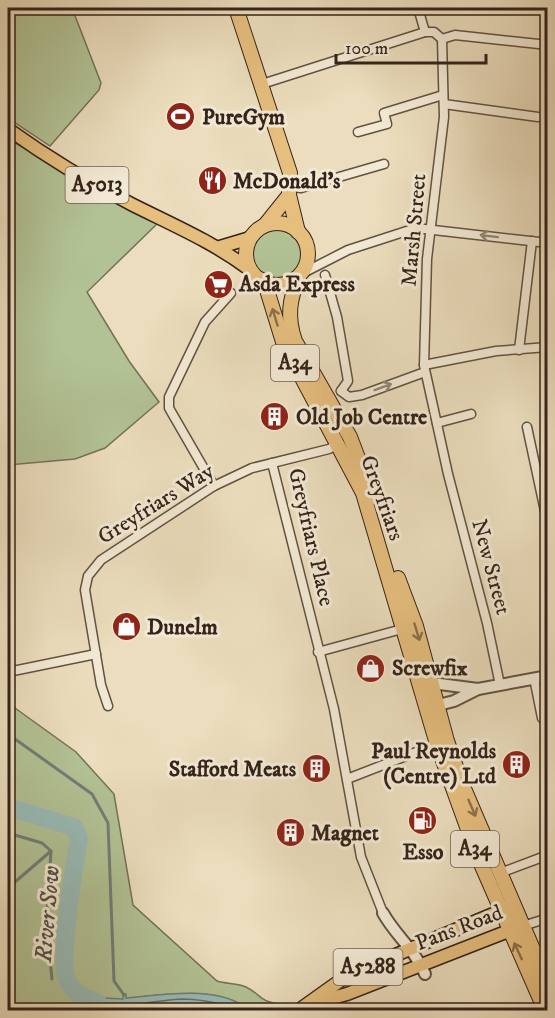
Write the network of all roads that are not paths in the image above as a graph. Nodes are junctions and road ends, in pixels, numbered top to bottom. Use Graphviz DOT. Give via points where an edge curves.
graph roads {
  1 [pos="236,8"];
  2 [pos="418,8"];
  3 [pos="424,32"];
  4 [pos="442,39"];
  5 [pos="548,45"];
  6 [pos="262,84"];
  7 [pos="444,99"];
  8 [pos="538,117"];
  9 [pos="8,129"];
  10 [pos="358,132"];
  11 [pos="384,164"];
  12 [pos="289,191"];
  13 [pos="265,225"];
  14 [pos="429,228"];
  15 [pos="298,232"];
  16 [pos="250,238"];
  17 [pos="532,241"];
  18 [pos="548,243"];
  19 [pos="220,247"];
  20 [pos="249,268"];
  21 [pos="302,275"];
  22 [pos="325,275"];
  23 [pos="260,279"];
  24 [pos="231,293"];
  25 [pos="548,347"];
  26 [pos="519,350"];
  27 [pos="424,368"];
  28 [pos="322,384"];
  29 [pos="341,391"];
  30 [pos="471,414"];
  31 [pos="437,423"];
  32 [pos="527,427"];
  33 [pos="338,444"];
  34 [pos="445,458"];
  35 [pos="272,463"];
  36 [pos="214,486"];
  37 [pos="548,525"];
  38 [pos="402,629"];
  39 [pos="318,652"];
  40 [pos="96,654"];
  41 [pos="8,672"];
  42 [pos="548,676"];
  43 [pos="431,678"];
  44 [pos="534,678"];
  45 [pos="500,685"];
  46 [pos="478,689"];
  47 [pos="108,705"];
  48 [pos="431,707"];
  49 [pos="548,717"];
  50 [pos="437,744"];
  51 [pos="347,780"];
  52 [pos="548,855"];
  53 [pos="500,873"];
  54 [pos="507,908"];
  55 [pos="383,913"];
  56 [pos="548,918"];
  57 [pos="524,926"];
  58 [pos="508,929"];
  59 [pos="411,949"];
  60 [pos="544,967"];
  61 [pos="424,969"];
  62 [pos="548,984"];
  63 [pos="303,1008"];
  64 [pos="545,1011"];
  1 -- 6 [label="highway, A34"];
  2 -- 3 [label="street"];
  3 -- 4 [label="street" via="434,32"];
  3 -- 6 [label="street"];
  4 -- 5 [label="street" via="455,35"];
  4 -- 7 [label="street, Marsh Street"];
  6 -- 12 [label="highway, A34" via="290,173"];
  7 -- 8 [label="street"];
  7 -- 10 [label="street" via="384,113 387,124"];
  7 -- 14 [label="street, Marsh Street"];
  9 -- 19 [label="main road, A5013" via="112,193"];
  11 -- 12 [label="street"];
  12 -- 13 [label="highway"];
  12 -- 15 [label="highway, A34"];
  13 -- 15 [label="highway" via="283,224"];
  13 -- 16 [label="highway"];
  17 -- 14 [label="street, one-way"];
  14 -- 21 [label="street" via="416,228 348,250"];
  14 -- 27 [label="street, Marsh Street"];
  15 -- 21 [label="highway, A34" via="308,249"];
  16 -- 19 [label="main road"];
  16 -- 20 [label="highway" via="246,252"];
  17 -- 18 [label="street"];
  17 -- 26 [label="street"];
  19 -- 20 [label="main road, A5013"];
  20 -- 23 [label="highway, A34"];
  21 -- 23 [label="highway" via="284,284"];
  21 -- 28 [label="highway, Greyfriars / A34" via="293,291 290,327"];
  22 -- 29 [label="street" via="348,381"];
  33 -- 23 [label="highway, Greyfriars / A34, one-way" via="284,342"];
  24 -- 36 [label="street" via="205,322 169,397 169,408"];
  25 -- 26 [label="street"];
  26 -- 27 [label="street"];
  29 -- 27 [label="street, one-way" via="349,397 362,395"];
  27 -- 31 [label="street, Marsh Street"];
  28 -- 29 [label="street" via="336,394"];
  28 -- 33 [label="highway" via="342,435"];
  28 -- 43 [label="highway, Greyfriars / A34, one-way" via="367,480"];
  30 -- 31 [label="street"];
  31 -- 34 [label="street, Marsh Street"];
  32 -- 37 [label="street"];
  33 -- 35 [label="street, Greyfriars Place"];
  33 -- 38 [label="highway, Greyfriars / A34" via="363,494"];
  34 -- 45 [label="street, New Street"];
  35 -- 36 [label="street, Greyfriars Way"];
  35 -- 39 [label="street, Greyfriars Place"];
  36 -- 40 [label="street, Greyfriars Way" via="101,560 88,576 85,598"];
  38 -- 39 [label="street"];
  38 -- 48 [label="highway, Greyfriars / A34"];
  39 -- 51 [label="street, Greyfriars Place" via="334,709"];
  40 -- 41 [label="street"];
  40 -- 47 [label="street, Greyfriars Way"];
  42 -- 44 [label="street"];
  43 -- 46 [label="street"];
  43 -- 48 [label="highway, A34"];
  44 -- 45 [label="street"];
  44 -- 49 [label="street" via="542,718"];
  45 -- 46 [label="street"];
  46 -- 48 [label="street"];
  48 -- 50 [label="highway, A34"];
  48 -- 53 [label="highway, A34, one-way"];
  50 -- 51 [label="street"];
  50 -- 54 [label="highway, A34"];
  51 -- 55 [label="street, Greyfriars Place" via="360,857"];
  52 -- 53 [label="street"];
  53 -- 54 [label="highway, A34"];
  54 -- 57 [label="highway, A34"];
  54 -- 58 [label="highway, A34"];
  54 -- 59 [label="main road, Pans Road / A5288"];
  55 -- 59 [label="street, Greyfriars Place" via="393,931"];
  56 -- 57 [label="street"];
  57 -- 58 [label="main road, Pans Road / A5288"];
  57 -- 60 [label="highway, A34"];
  58 -- 61 [label="main road, Pans Road / A5288"];
  64 -- 58 [label="highway, A34, one-way"];
  59 -- 61 [label="street, Greyfriars Place"];
  59 -- 63 [label="main road, Pans Road / A5288" via="341,980"];
  60 -- 62 [label="highway, A34"];
  61 -- 63 [label="main road, Pans Road / A5288"];
}
